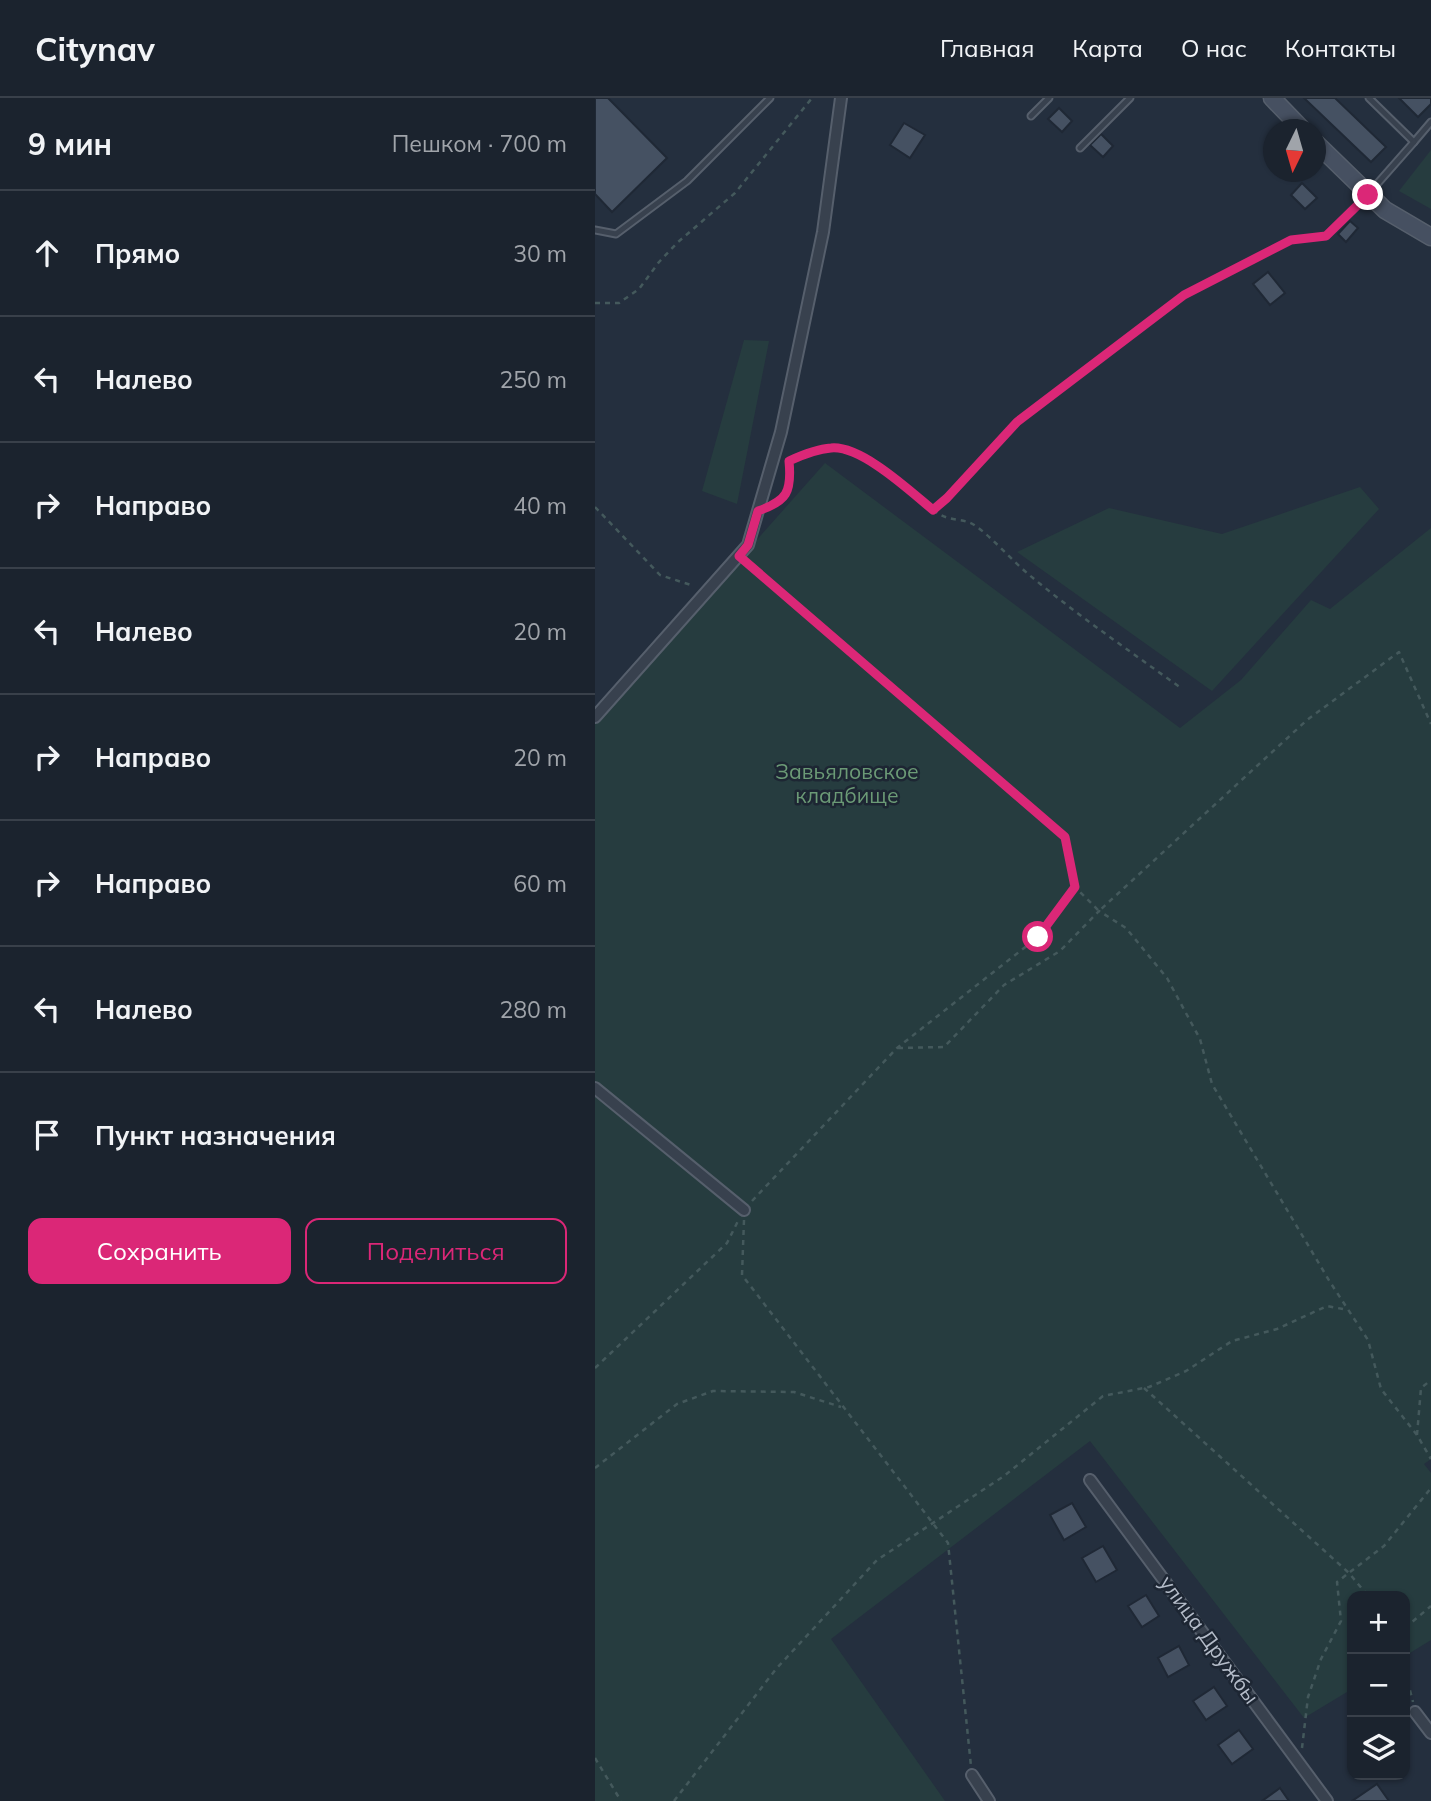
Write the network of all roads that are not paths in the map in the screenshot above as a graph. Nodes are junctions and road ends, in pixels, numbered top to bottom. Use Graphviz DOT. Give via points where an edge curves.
graph roads {
  1 [pos="770,98"];
  2 [pos="841,98"];
  3 [pos="1049,98"];
  4 [pos="1130,98"];
  5 [pos="1272,98"];
  6 [pos="1369,98"];
  7 [pos="1031,116"];
  8 [pos="1292,119"];
  9 [pos="1431,122"];
  10 [pos="1414,142"];
  11 [pos="1080,148"];
  12 [pos="1326,153"];
  13 [pos="1368,195"];
  14 [pos="595,230"];
  15 [pos="1431,237"];
  16 [pos="595,717"];
  17 [pos="595,1088"];
  18 [pos="744,1210"];
  19 [pos="1090,1480"];
  20 [pos="1415,1712"];
  21 [pos="1431,1733"];
  22 [pos="972,1775"];
  23 [pos="989,1801"];
  24 [pos="1327,1801"];
  1 -- 14 [label="lane" via="677,189 616,234"];
  2 -- 16 [label="street" via="823,232 781,432 748,545"];
  3 -- 7 [label="lane"];
  4 -- 11 [label="lane"];
  5 -- 8 [label="main road"];
  6 -- 10 [label="lane"];
  9 -- 10 [label="lane"];
  10 -- 13 [label="lane"];
  12 -- 13 [label="main road"];
  13 -- 15 [label="main road"];
  17 -- 18 [label="street"];
  19 -- 24 [label="street, улица Дружбы"];
  20 -- 21 [label="street"];
  22 -- 23 [label="street"];
}
